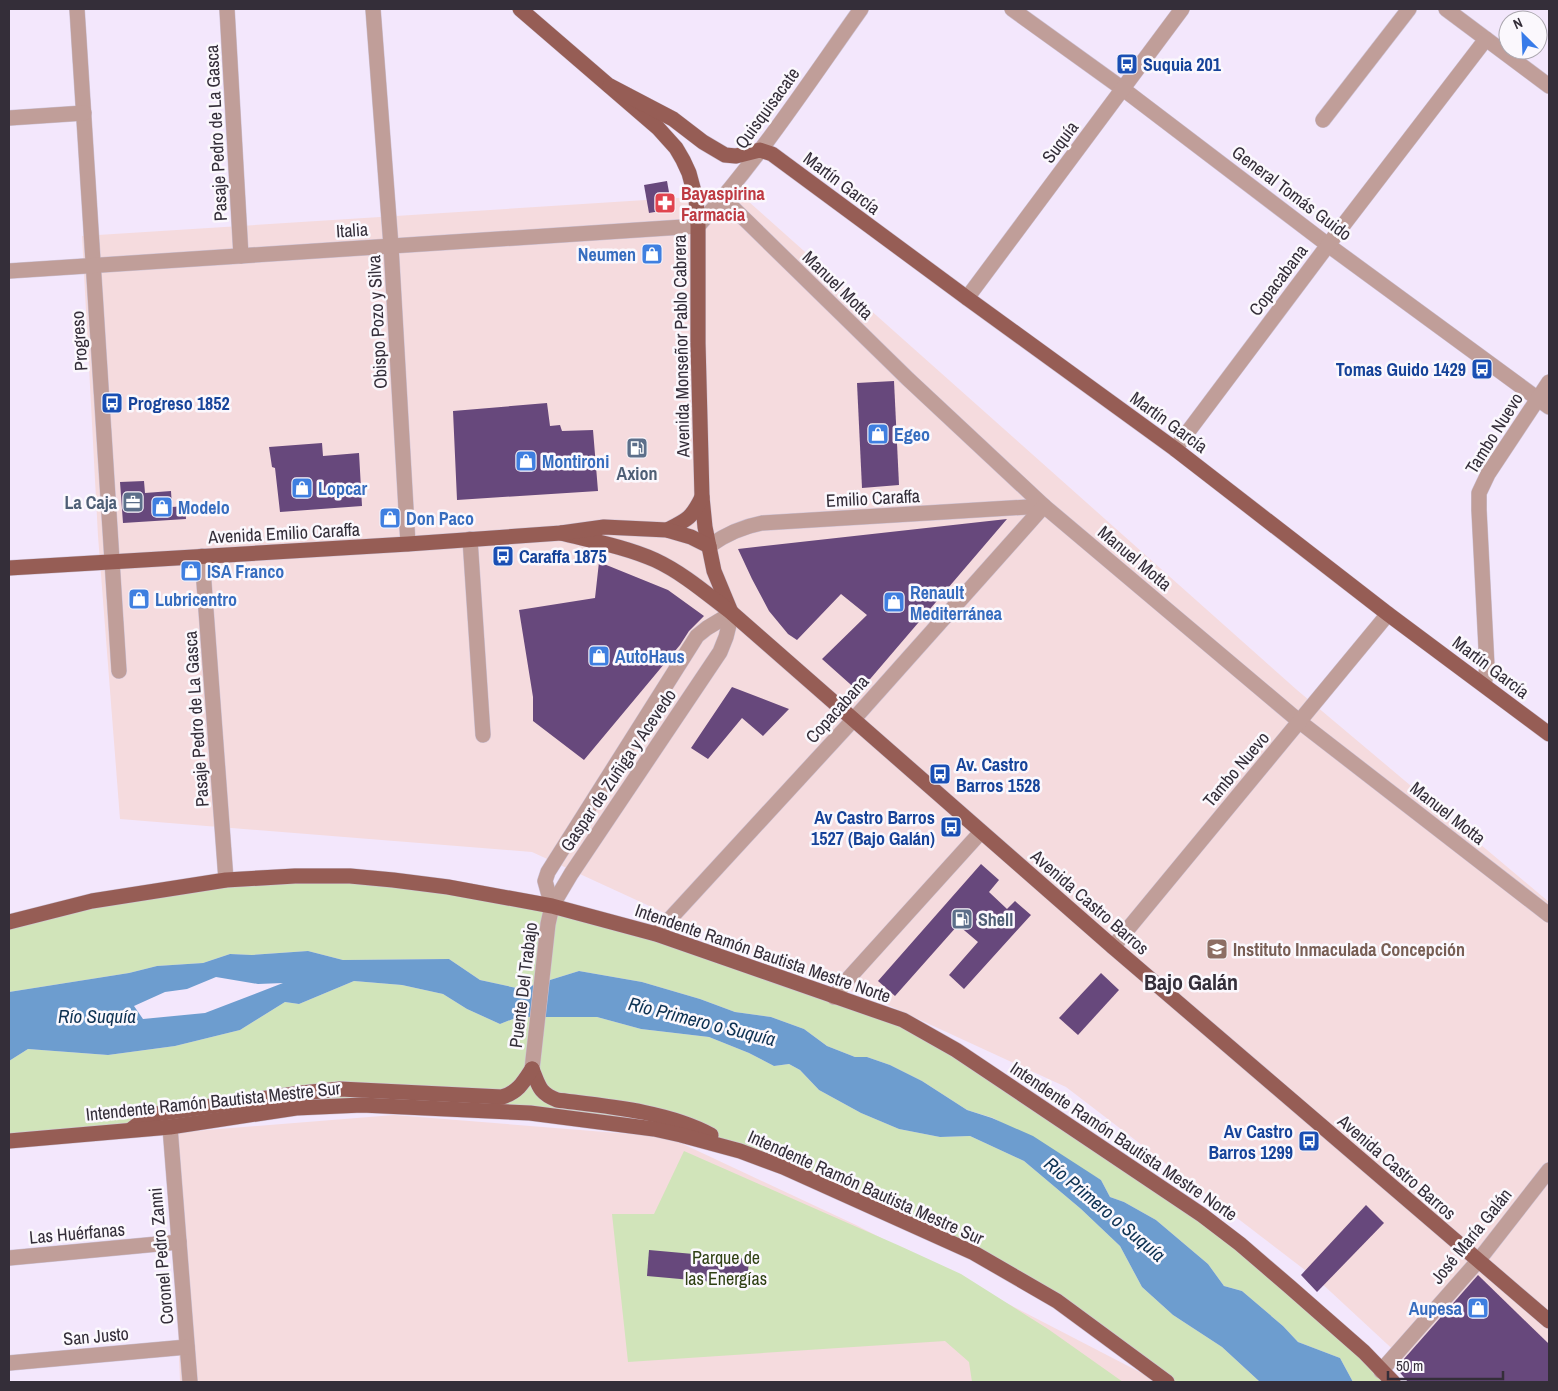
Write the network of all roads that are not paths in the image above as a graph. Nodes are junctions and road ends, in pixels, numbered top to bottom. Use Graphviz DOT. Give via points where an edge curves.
graph roads {
  1 [pos="77,9"];
  2 [pos="227,9"];
  3 [pos="373,9"];
  4 [pos="520,9"];
  5 [pos="861,9"];
  6 [pos="1012,9"];
  7 [pos="1182,9"];
  8 [pos="1409,9"];
  9 [pos="1446,9"];
  10 [pos="1486,39"];
  11 [pos="610,86"];
  12 [pos="1549,86"];
  13 [pos="1123,89"];
  14 [pos="84,113"];
  15 [pos="9,118"];
  16 [pos="1323,120"];
  17 [pos="760,150"];
  18 [pos="723,198"];
  19 [pos="698,226"];
  20 [pos="1328,245"];
  21 [pos="391,246"];
  22 [pos="241,256"];
  23 [pos="93,265"];
  24 [pos="9,271"];
  25 [pos="967,298"];
  26 [pos="1549,382"];
  27 [pos="1543,403"];
  28 [pos="1175,449"];
  29 [pos="702,497"];
  30 [pos="1044,506"];
  31 [pos="667,530"];
  32 [pos="562,533"];
  33 [pos="470,539"];
  34 [pos="408,544"];
  35 [pos="708,546"];
  36 [pos="202,556"];
  37 [pos="112,562"];
  38 [pos="9,568"];
  39 [pos="732,613"];
  40 [pos="1388,614"];
  41 [pos="119,671"];
  42 [pos="1484,685"];
  43 [pos="853,720"];
  44 [pos="1300,722"];
  45 [pos="1549,734"];
  46 [pos="483,735"];
  47 [pos="980,832"];
  48 [pos="226,880"];
  49 [pos="552,906"];
  50 [pos="1549,915"];
  51 [pos="9,922"];
  52 [pos="656,934"];
  53 [pos="1113,948"];
  54 [pos="834,998"];
  55 [pos="531,1074"];
  56 [pos="170,1126"];
  57 [pos="132,1129"];
  58 [pos="9,1141"];
  59 [pos="740,1151"];
  60 [pos="1549,1170"];
  61 [pos="179,1242"];
  62 [pos="9,1258"];
  63 [pos="1478,1261"];
  64 [pos="1549,1321"];
  65 [pos="187,1347"];
  66 [pos="9,1363"];
  67 [pos="1381,1371"];
  68 [pos="1154,1377"];
  69 [pos="190,1382"];
  70 [pos="1167,1382"];
  71 [pos="1393,1382"];
  1 -- 14 [label="street, Progreso"];
  2 -- 22 [label="street, Pasaje Pedro de La Gasca"];
  3 -- 21 [label="street, Obispo Pozo y Silva"];
  4 -- 11 [label="main road, Avenida Monseñor Pablo Cabrera"];
  5 -- 17 [label="street, Quisquisacate"];
  6 -- 13 [label="street, General Tomás Guido"];
  7 -- 13 [label="street, Suquía"];
  8 -- 16 [label="street"];
  9 -- 10 [label="street"];
  10 -- 12 [label="street"];
  10 -- 20 [label="street, Copacabana"];
  11 -- 17 [label="main road" via="673,119 726,155"];
  11 -- 19 [label="main road, Avenida Monseñor Pablo Cabrera" via="676,148 693,184"];
  13 -- 20 [label="street, General Tomás Guido"];
  13 -- 25 [label="street, Suquía"];
  14 -- 15 [label="street"];
  14 -- 23 [label="street, Progreso"];
  17 -- 18 [label="street, Quisquisacate"];
  17 -- 25 [label="main road, Martín García" via="772,154"];
  18 -- 19 [label="street, Quisquisacate"];
  18 -- 30 [label="street, Manuel Motta" via="908,379"];
  19 -- 21 [label="street, Italia"];
  19 -- 29 [label="main road, Avenida Monseñor Pablo Cabrera"];
  20 -- 27 [label="street, General Tomás Guido"];
  20 -- 28 [label="street, Copacabana"];
  21 -- 22 [label="street, Italia"];
  21 -- 34 [label="street, Obispo Pozo y Silva"];
  22 -- 23 [label="street, Italia"];
  23 -- 24 [label="street, Italia"];
  23 -- 37 [label="street, Progreso"];
  25 -- 28 [label="main road, Martín García"];
  26 -- 27 [label="street, Tambo Nuevo"];
  27 -- 42 [label="street, Tambo Nuevo" via="1488,474 1479,493"];
  28 -- 40 [label="main road, Martín García"];
  29 -- 31 [label="main road" via="687,520"];
  29 -- 35 [label="main road, Avenida Monseñor Pablo Cabrera"];
  30 -- 35 [label="street, Emilio Caraffa" via="762,523 730,532"];
  30 -- 43 [label="street, Copacabana"];
  30 -- 44 [label="street, Manuel Motta"];
  31 -- 32 [label="main road, Avenida Emilio Caraffa" via="604,527"];
  31 -- 35 [label="main road, Avenida Emilio Caraffa"];
  32 -- 33 [label="main road, Avenida Emilio Caraffa"];
  32 -- 39 [label="main road, Avenida Emilio Caraffa" via="624,548 656,560"];
  33 -- 34 [label="main road, Avenida Emilio Caraffa"];
  33 -- 46 [label="street"];
  34 -- 36 [label="main road, Avenida Emilio Caraffa"];
  35 -- 39 [label="main road, Avenida Castro Barros" via="714,571"];
  36 -- 37 [label="main road, Avenida Emilio Caraffa"];
  36 -- 48 [label="street, Pasaje Pedro de La Gasca"];
  37 -- 38 [label="main road, Avenida Emilio Caraffa"];
  37 -- 41 [label="street, Progreso"];
  39 -- 43 [label="main road, Avenida Castro Barros"];
  39 -- 49 [label="street, Gaspar de Zuñiga y Acevedo" via="720,652"];
  39 -- 49 [label="street, Gaspar de Zuñiga y Acevedo" via="697,636 548,872 545,881"];
  40 -- 42 [label="main road, Martín García"];
  40 -- 44 [label="street, Tambo Nuevo"];
  42 -- 45 [label="main road, Martín García"];
  43 -- 47 [label="main road, Avenida Castro Barros"];
  43 -- 52 [label="street, Copacabana"];
  44 -- 50 [label="street, Manuel Motta"];
  44 -- 53 [label="street, Tambo Nuevo"];
  47 -- 53 [label="main road, Avenida Castro Barros"];
  47 -- 54 [label="street" via="846,980"];
  48 -- 49 [label="main road, Intendente Ramón Bautista Mestre Norte" via="350,876 448,887"];
  48 -- 51 [label="main road, Intendente Ramón Bautista Mestre Norte" via="92,901"];
  49 -- 52 [label="main road, Intendente Ramón Bautista Mestre Norte"];
  49 -- 55 [label="street, Puente Del Trabajo"];
  52 -- 54 [label="main road, Intendente Ramón Bautista Mestre Norte"];
  53 -- 63 [label="main road, Avenida Castro Barros"];
  54 -- 67 [label="main road, Intendente Ramón Bautista Mestre Norte" via="903,1020 932,1036 1202,1215 1276,1274"];
  55 -- 57 [label="main road" via="513,1093 502,1097 340,1090 302,1093 156,1114"];
  55 -- 59 [label="main road" via="546,1095 557,1100 635,1111 684,1124"];
  56 -- 57 [label="main road, Intendente Ramón Bautista Mestre Sur"];
  56 -- 59 [label="main road, Intendente Ramón Bautista Mestre Sur" via="296,1108 362,1105 530,1113 654,1129"];
  56 -- 61 [label="street, Coronel Pedro Zanni"];
  57 -- 58 [label="main road, Intendente Ramón Bautista Mestre Sur"];
  59 -- 68 [label="main road, Intendente Ramón Bautista Mestre Sur" via="783,1167 974,1253 1057,1301"];
  60 -- 63 [label="street, José María Galán"];
  61 -- 62 [label="street, Las Huérfanas"];
  61 -- 65 [label="street, Coronel Pedro Zanni"];
  63 -- 64 [label="main road, Avenida Castro Barros"];
  63 -- 67 [label="street, José María Galán"];
  65 -- 66 [label="street, San Justo"];
  65 -- 69 [label="street, Coronel Pedro Zanni"];
  67 -- 71 [label="main road, Intendente Ramón Bautista Mestre Norte"];
  68 -- 70 [label="main road, Intendente Ramón Bautista Mestre Sur"];
}
